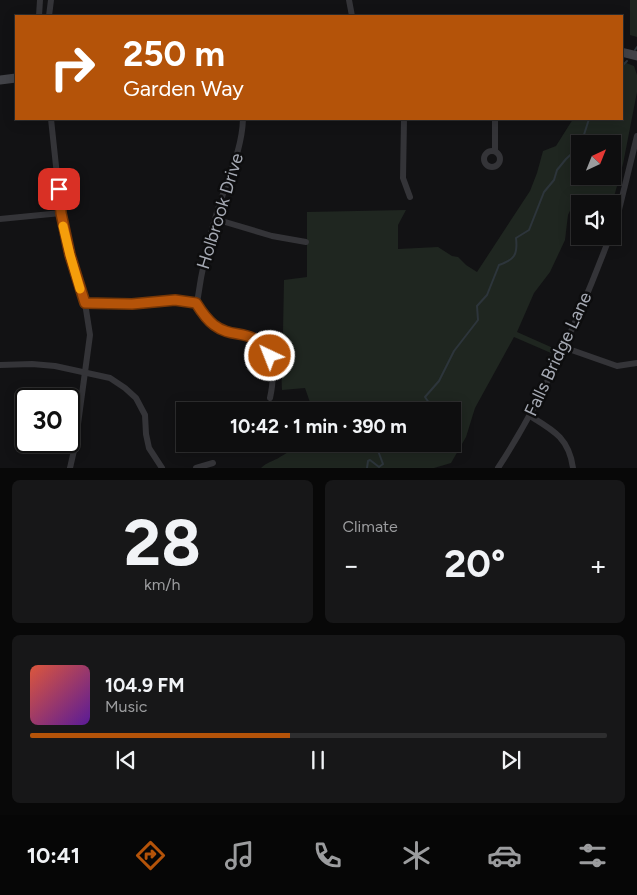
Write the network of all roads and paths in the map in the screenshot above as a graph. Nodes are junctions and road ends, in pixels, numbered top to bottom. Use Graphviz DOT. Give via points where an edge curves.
graph roads {
  1 [pos="40,0"];
  2 [pos="50,0"];
  3 [pos="349,0"];
  4 [pos="38,15"];
  5 [pos="49,15"];
  6 [pos="352,15"];
  7 [pos="623,52"];
  8 [pos="637,56"];
  9 [pos="15,78"];
  10 [pos="0,80"];
  11 [pos="52,120"];
  12 [pos="243,120"];
  13 [pos="404,120"];
  14 [pos="495,120"];
  15 [pos="637,136"];
  16 [pos="495,151"];
  17 [pos="410,197"];
  18 [pos="621,202"];
  19 [pos="61,213"];
  20 [pos="0,219"];
  21 [pos="215,219"];
  22 [pos="306,242"];
  23 [pos="607,245"];
  24 [pos="85,303"];
  25 [pos="196,303"];
  26 [pos="563,346"];
  27 [pos="637,363"];
  28 [pos="0,365"];
  29 [pos="85,372"];
  30 [pos="270,398"];
  31 [pos="530,416"];
  32 [pos="213,463"];
  33 [pos="70,468"];
  34 [pos="162,468"];
  35 [pos="196,468"];
  36 [pos="498,468"];
  37 [pos="573,468"];
  1 -- 4 [label="street"];
  2 -- 5 [label="street"];
  3 -- 6 [label="street"];
  7 -- 8 [label="main road"];
  9 -- 10 [label="main road"];
  11 -- 19 [label="street"];
  12 -- 21 [label="street, Holbrook Drive" via="235,164"];
  13 -- 17 [label="street" via="403,178"];
  14 -- 16 [label="street"];
  15 -- 18 [label="street"];
  19 -- 20 [label="street"];
  19 -- 24 [label="street"];
  21 -- 22 [label="street" via="272,236"];
  21 -- 25 [label="street, Holbrook Drive" via="202,264"];
  23 -- 26 [label="street, Falls Bridge Lane"];
  24 -- 25 [label="street" via="132,304 175,300"];
  24 -- 29 [label="street" via="90,335"];
  25 -- 30 [label="street" via="215,326 251,336 266,348 274,370"];
  26 -- 27 [label="street" via="617,366"];
  26 -- 31 [label="street, Falls Bridge Lane"];
  28 -- 29 [label="street" via="32,364"];
  29 -- 33 [label="street"];
  29 -- 34 [label="street" via="110,378 136,398 145,415 149,448"];
  31 -- 36 [label="street, Falls Bridge Lane"];
  31 -- 37 [label="street" via="563,440"];
  32 -- 35 [label="street"];
}
